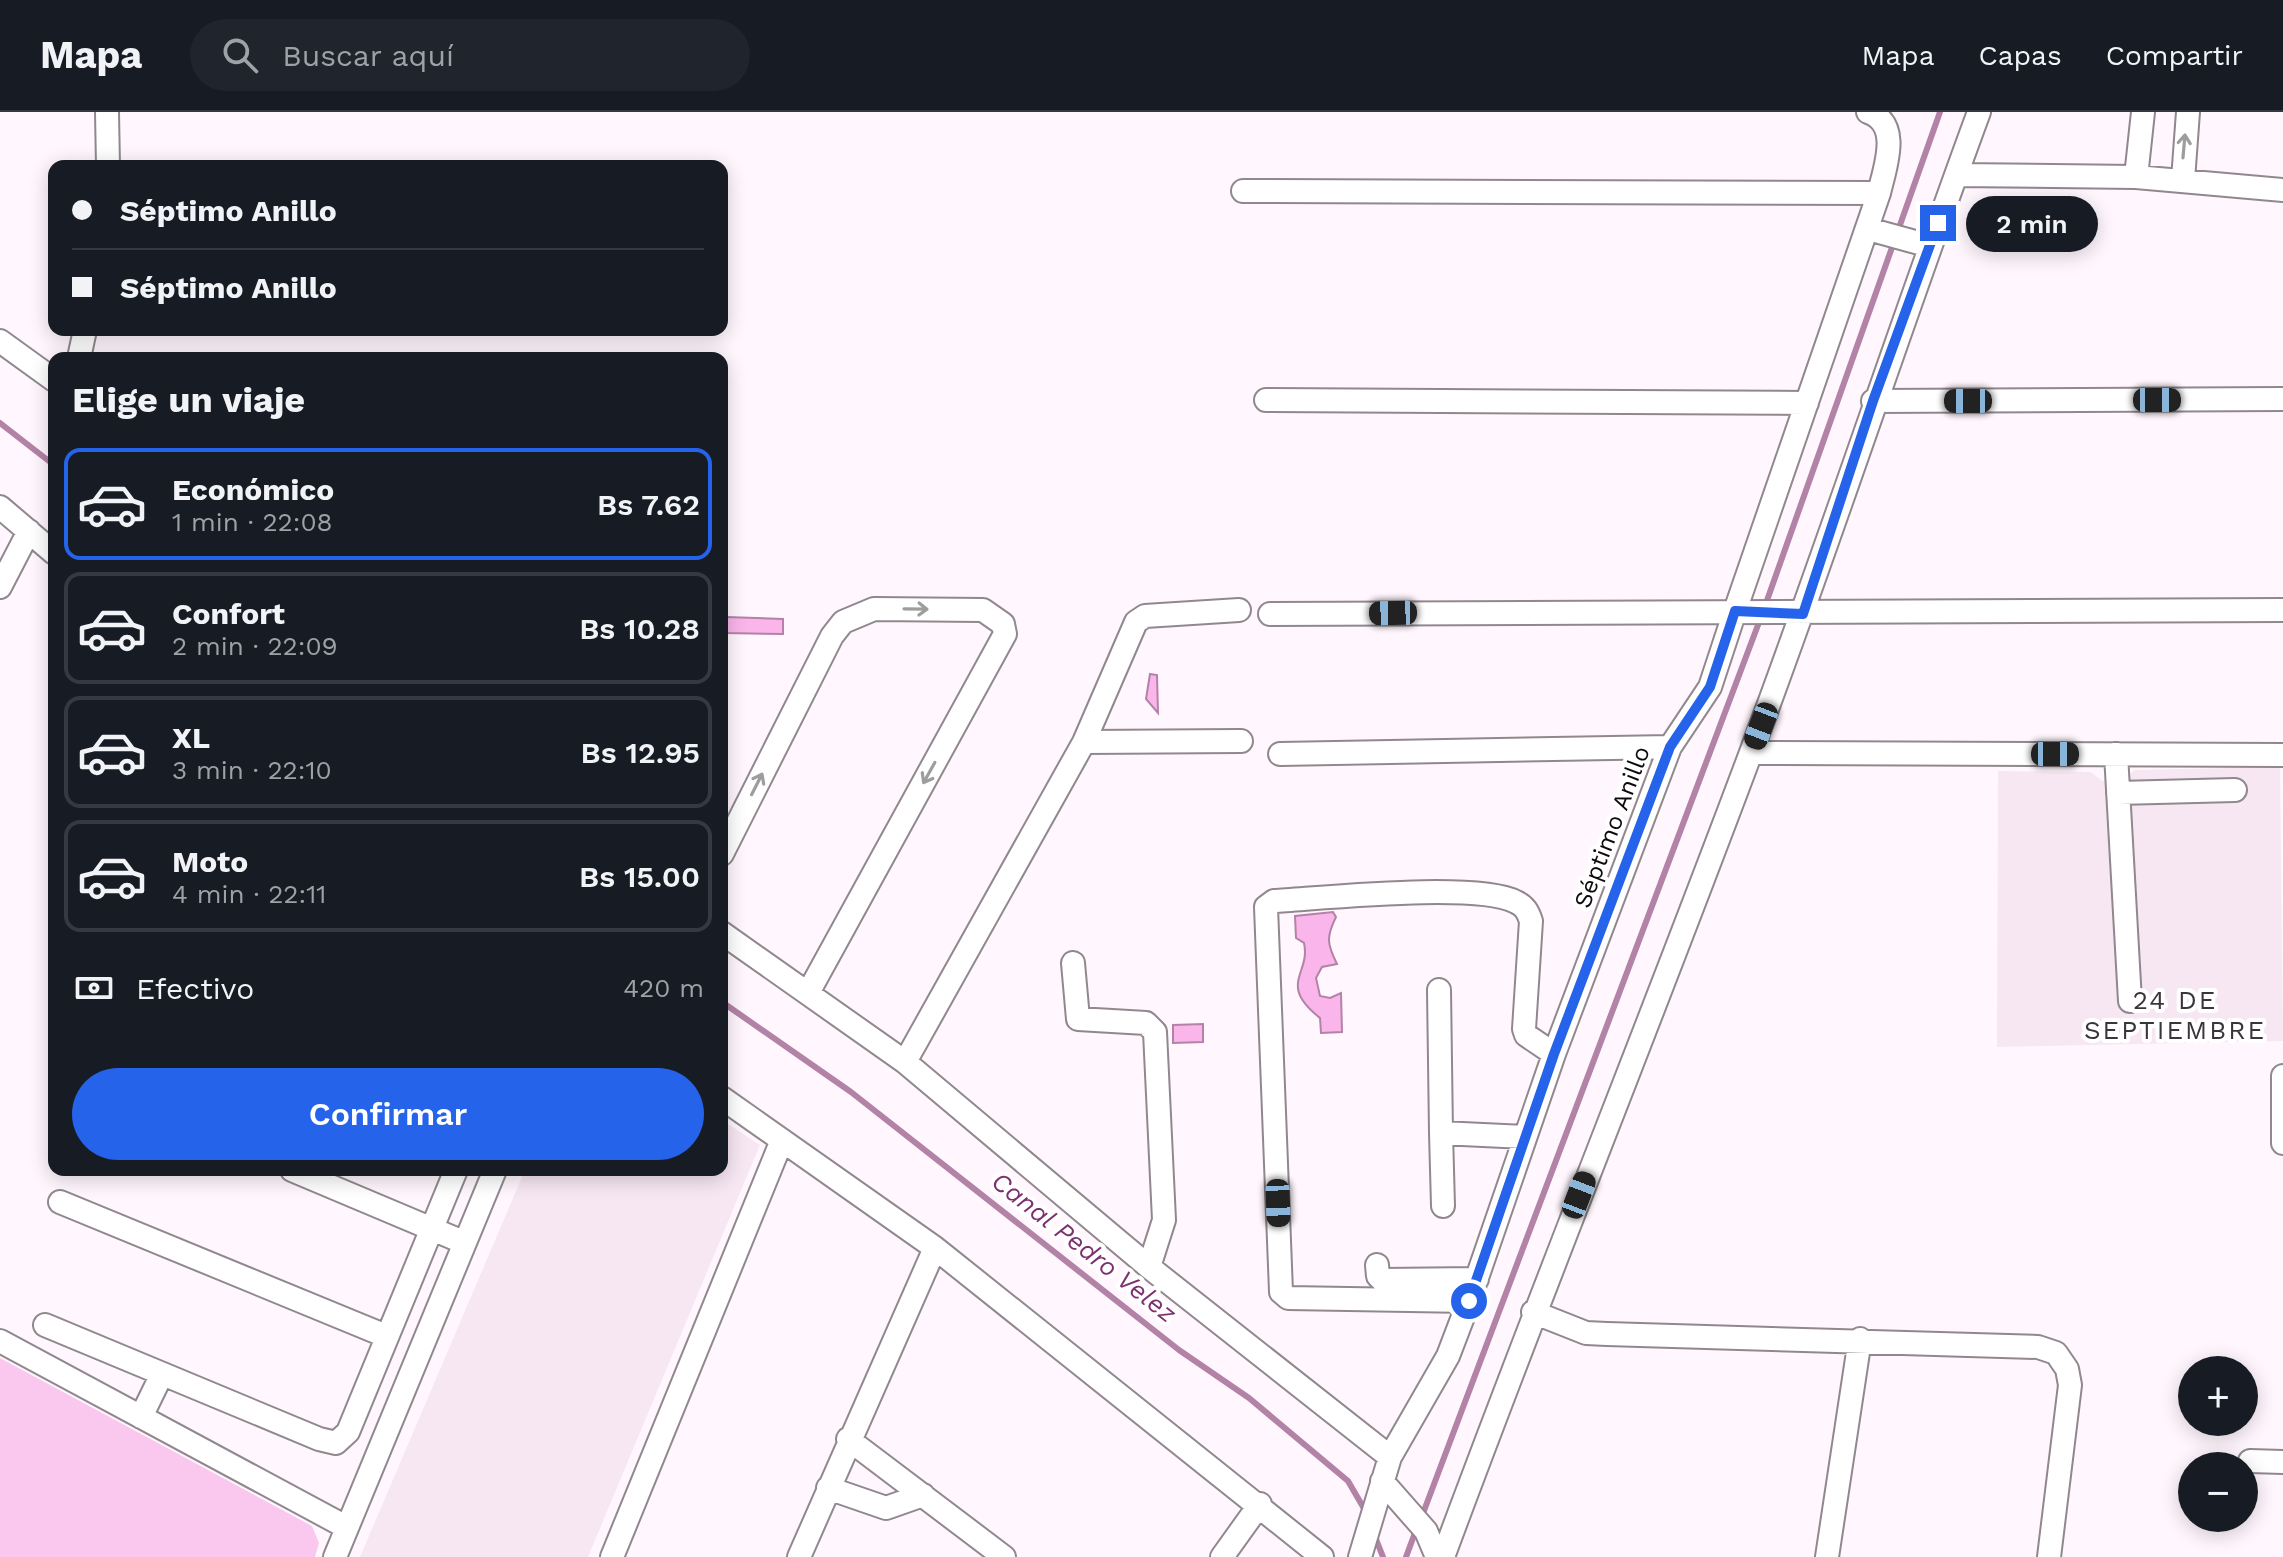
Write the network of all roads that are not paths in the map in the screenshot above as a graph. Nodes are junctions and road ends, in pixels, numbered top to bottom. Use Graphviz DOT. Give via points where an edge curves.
graph roads {
  1 [pos="107,112"];
  2 [pos="1979,112"];
  3 [pos="2143,112"];
  4 [pos="2188,112"];
  5 [pos="1872,113"];
  6 [pos="108,160"];
  7 [pos="1956,175"];
  8 [pos="2136,177"];
  9 [pos="2183,180"];
  10 [pos="2283,190"];
  11 [pos="1243,191"];
  12 [pos="1879,193"];
  13 [pos="1868,229"];
  14 [pos="1910,240"];
  15 [pos="0,341"];
  16 [pos="48,376"];
  17 [pos="2283,399"];
  18 [pos="1266,400"];
  19 [pos="1873,401"];
  20 [pos="1807,403"];
  21 [pos="0,507"];
  22 [pos="29,531"];
  23 [pos="48,548"];
  24 [pos="0,587"];
  25 [pos="1239,610"];
  26 [pos="2283,610"];
  27 [pos="1735,611"];
  28 [pos="1270,614"];
  29 [pos="1803,614"];
  30 [pos="1241,741"];
  31 [pos="1084,742"];
  32 [pos="1670,747"];
  33 [pos="1751,753"];
  34 [pos="1280,754"];
  35 [pos="2116,754"];
  36 [pos="2283,755"];
  37 [pos="2235,790"];
  38 [pos="2118,793"];
  39 [pos="728,842"];
  40 [pos="728,937"];
  41 [pos="1073,963"];
  42 [pos="1439,990"];
  43 [pos="808,993"];
  44 [pos="2130,1001"];
  45 [pos="1554,1054"];
  46 [pos="905,1062"];
  47 [pos="2283,1076"];
  48 [pos="728,1102"];
  49 [pos="1441,1133"];
  50 [pos="1525,1137"];
  51 [pos="782,1140"];
  52 [pos="2283,1143"];
  53 [pos="306,1176"];
  54 [pos="454,1176"];
  55 [pos="492,1176"];
  56 [pos="60,1202"];
  57 [pos="1443,1206"];
  58 [pos="432,1228"];
  59 [pos="463,1242"];
  60 [pos="935,1248"];
  61 [pos="1377,1265"];
  62 [pos="1149,1267"];
  63 [pos="1477,1279"];
  64 [pos="1469,1301"];
  65 [pos="1533,1312"];
  66 [pos="45,1325"];
  67 [pos="386,1336"];
  68 [pos="1860,1339"];
  69 [pos="0,1341"];
  70 [pos="162,1374"];
  71 [pos="141,1417"];
  72 [pos="848,1439"];
  73 [pos="1390,1457"];
  74 [pos="2258,1461"];
  75 [pos="2283,1462"];
  76 [pos="1381,1485"];
  77 [pos="828,1488"];
  78 [pos="923,1495"];
  79 [pos="1260,1504"];
  80 [pos="346,1527"];
  81 [pos="1361,1555"];
  82 [pos="335,1557"];
  83 [pos="612,1557"];
  84 [pos="799,1557"];
  85 [pos="1003,1557"];
  86 [pos="1222,1557"];
  87 [pos="1322,1557"];
  88 [pos="1440,1557"];
  89 [pos="1827,1557"];
  90 [pos="2049,1557"];
  1 -- 6 [label="street"];
  2 -- 7 [label="street"];
  3 -- 8 [label="street"];
  9 -- 4 [label="street, one-way"];
  5 -- 12 [label="street, Séptimo Anillo" via="1888,129"];
  7 -- 8 [label="street"];
  7 -- 14 [label="street"];
  8 -- 9 [label="street"];
  9 -- 10 [label="street"];
  11 -- 12 [label="street"];
  12 -- 13 [label="street, Séptimo Anillo"];
  13 -- 14 [label="street"];
  13 -- 20 [label="street, Séptimo Anillo"];
  14 -- 19 [label="street"];
  15 -- 16 [label="street"];
  17 -- 19 [label="street"];
  18 -- 20 [label="street"];
  19 -- 29 [label="street"];
  20 -- 27 [label="street, Séptimo Anillo"];
  21 -- 22 [label="street"];
  22 -- 23 [label="street"];
  22 -- 24 [label="street"];
  25 -- 31 [label="street" via="1139,618"];
  26 -- 29 [label="street"];
  27 -- 28 [label="street"];
  27 -- 29 [label="street"];
  27 -- 32 [label="street, Séptimo Anillo" via="1710,687"];
  29 -- 33 [label="street"];
  30 -- 31 [label="street"];
  31 -- 46 [label="street"];
  32 -- 34 [label="street"];
  32 -- 45 [label="street, Séptimo Anillo"];
  33 -- 35 [label="street"];
  33 -- 65 [label="street"];
  35 -- 36 [label="street"];
  35 -- 38 [label="street"];
  37 -- 38 [label="street"];
  38 -- 44 [label="street"];
  39 -- 43 [label="street, one-way" via="843,622 874,609 983,610 1003,624 1005,634"];
  40 -- 43 [label="street"];
  41 -- 62 [label="street" via="1078,1019 1146,1023 1155,1032 1164,1220"];
  42 -- 49 [label="street"];
  43 -- 46 [label="street"];
  45 -- 50 [label="street, Séptimo Anillo"];
  45 -- 64 [label="street" via="1524,1029 1531,921 1514,900 1463,892 1274,901 1266,907 1281,1292 1288,1298"];
  46 -- 62 [label="street"];
  47 -- 52 [label="street"];
  48 -- 51 [label="street"];
  49 -- 50 [label="street"];
  49 -- 57 [label="street"];
  50 -- 63 [label="street, Séptimo Anillo"];
  51 -- 60 [label="street"];
  51 -- 83 [label="street"];
  53 -- 58 [label="street"];
  54 -- 58 [label="street"];
  55 -- 59 [label="street"];
  56 -- 67 [label="street"];
  58 -- 59 [label="street"];
  58 -- 67 [label="street"];
  59 -- 80 [label="street"];
  60 -- 72 [label="street"];
  60 -- 79 [label="street"];
  61 -- 63 [label="street" via="1382,1280"];
  62 -- 73 [label="street"];
  63 -- 64 [label="street, Séptimo Anillo"];
  64 -- 73 [label="street, Séptimo Anillo" via="1448,1356"];
  65 -- 68 [label="street" via="1586,1333"];
  65 -- 88 [label="street"];
  66 -- 70 [label="street"];
  67 -- 70 [label="street" via="348,1432 336,1443"];
  68 -- 89 [label="street"];
  68 -- 90 [label="street" via="2038,1347 2056,1353 2070,1385"];
  69 -- 71 [label="street"];
  70 -- 71 [label="street"];
  71 -- 80 [label="street"];
  72 -- 77 [label="street"];
  72 -- 78 [label="street"];
  73 -- 76 [label="street, Séptimo Anillo"];
  74 -- 75 [label="street"];
  76 -- 81 [label="street, Séptimo Anillo"];
  76 -- 88 [label="street" via="1426,1531"];
  77 -- 78 [label="street" via="886,1508"];
  77 -- 84 [label="street"];
  78 -- 85 [label="street"];
  79 -- 86 [label="street"];
  79 -- 87 [label="street"];
  80 -- 82 [label="street"];
}
